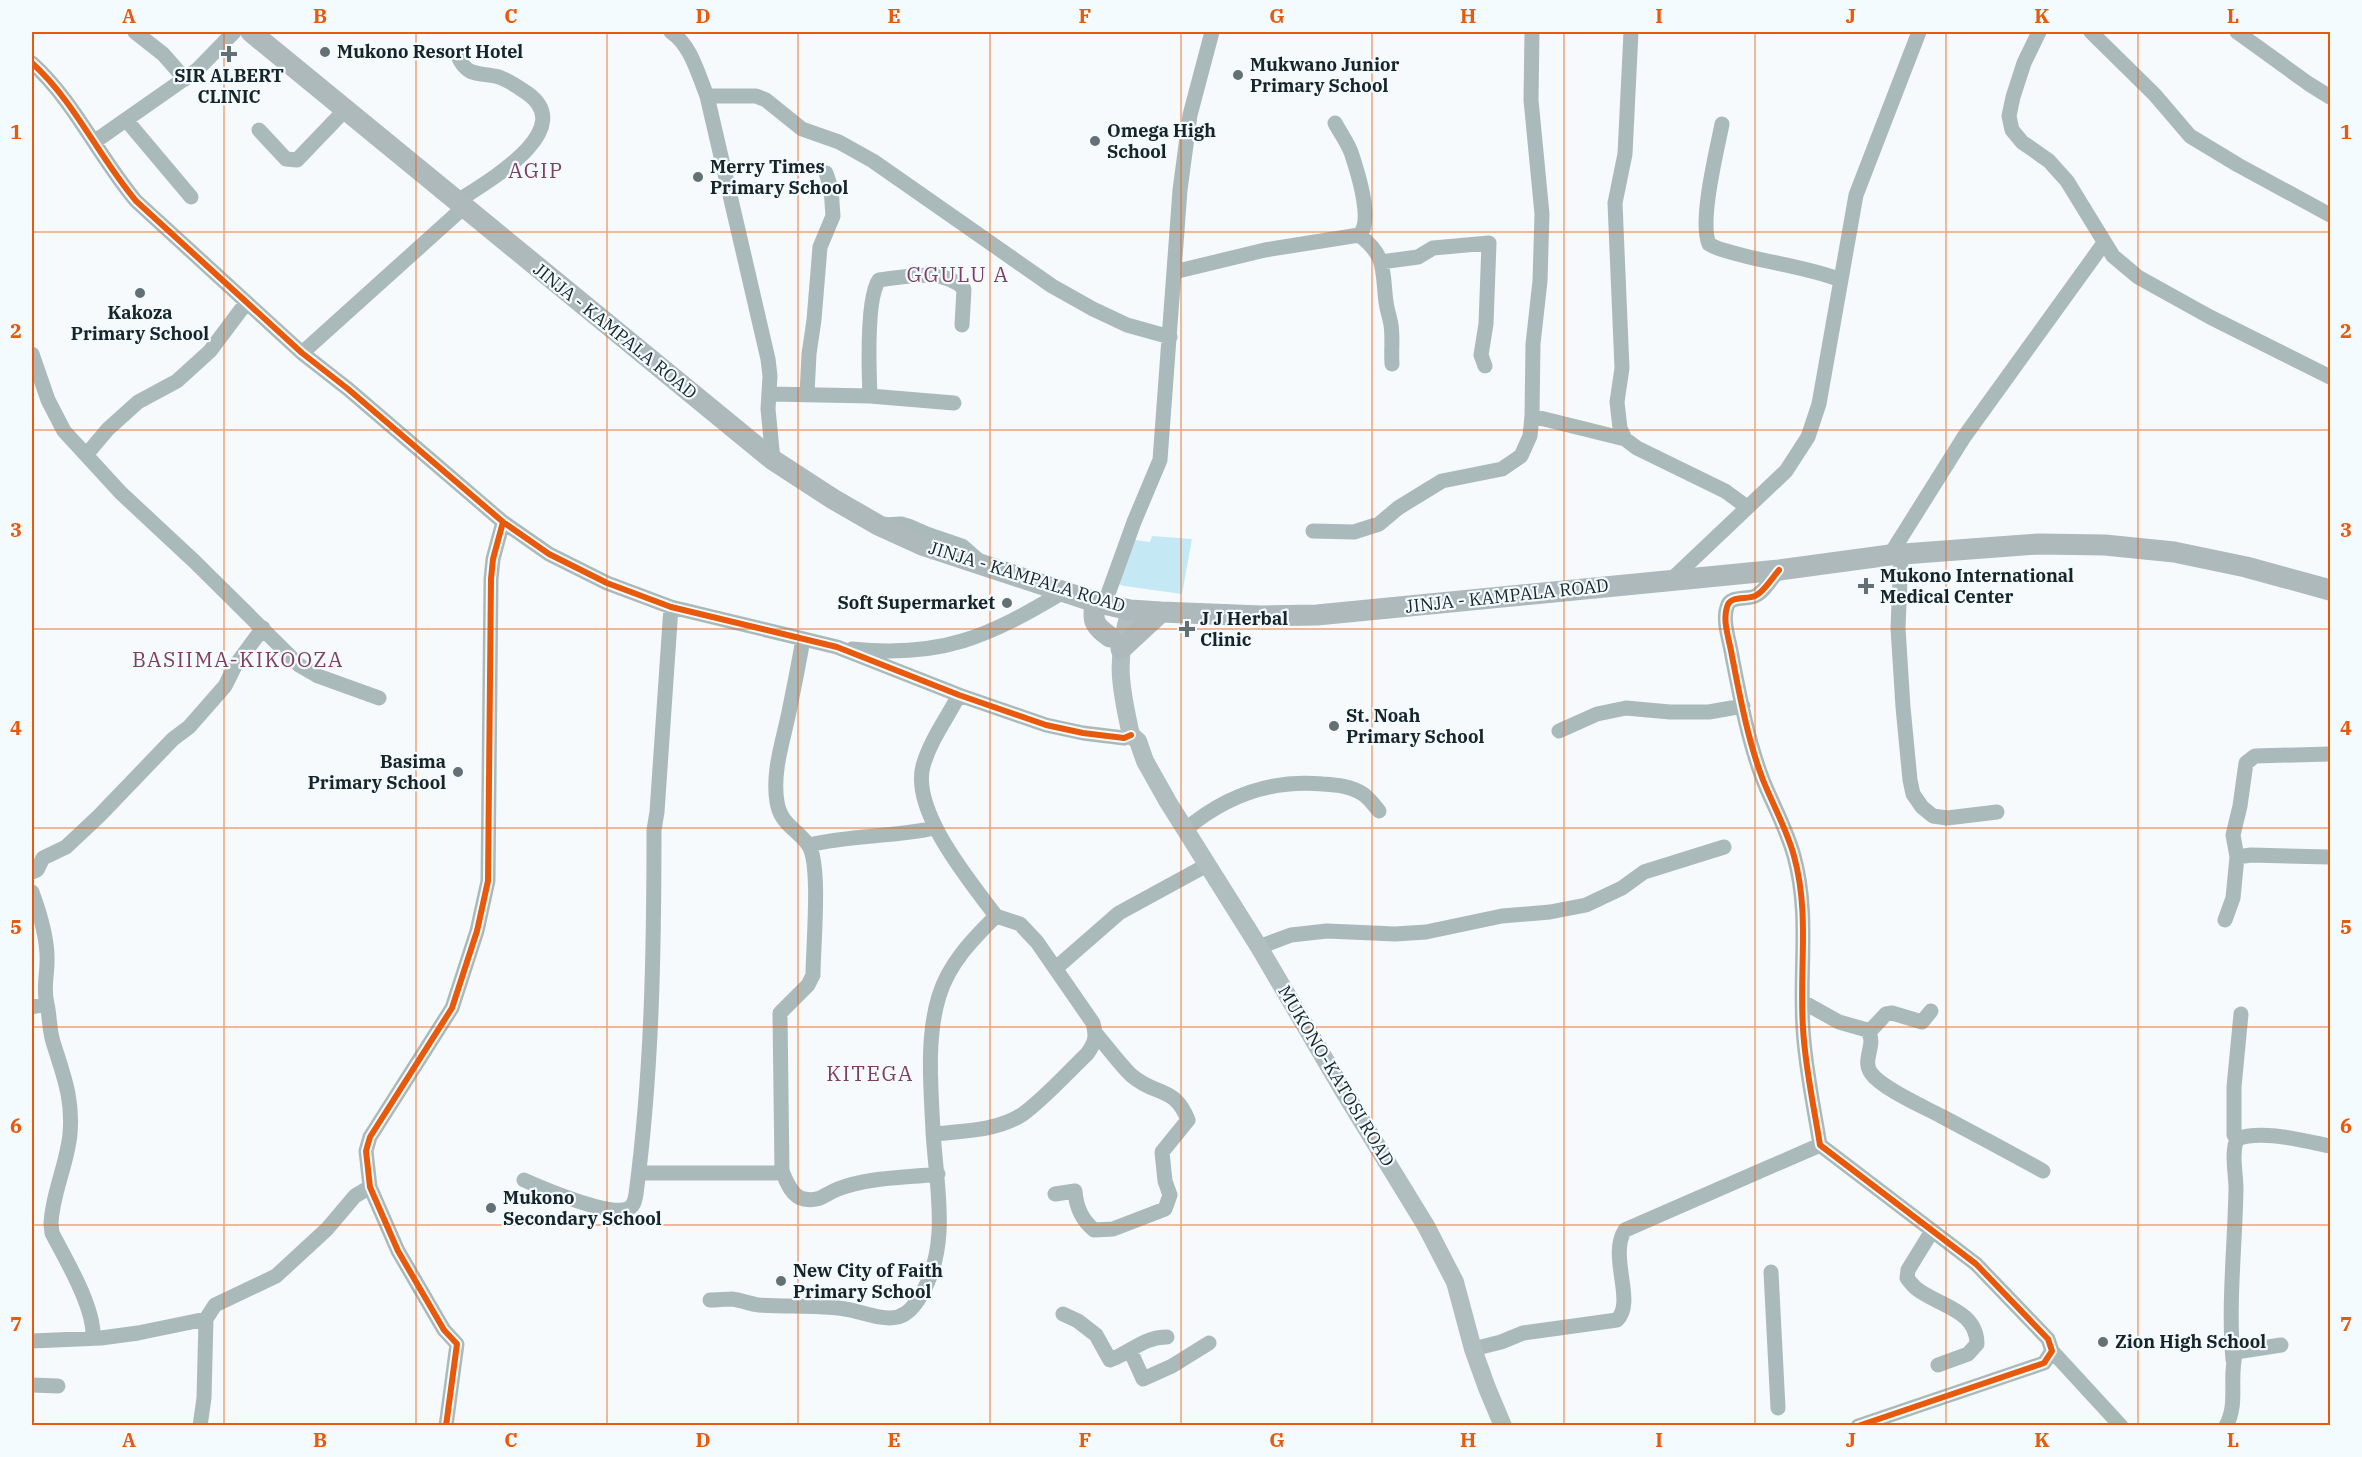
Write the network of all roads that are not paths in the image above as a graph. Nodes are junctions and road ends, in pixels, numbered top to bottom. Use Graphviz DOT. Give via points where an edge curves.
graph roads {
  1 [pos="135,32"];
  2 [pos="234,32"];
  3 [pos="251,32"];
  4 [pos="673,32"];
  5 [pos="1212,32"];
  6 [pos="1532,32"];
  7 [pos="1631,32"];
  8 [pos="1919,32"];
  9 [pos="2039,32"];
  10 [pos="2091,32"];
  11 [pos="2237,32"];
  12 [pos="458,56"];
  13 [pos="32,63"];
  14 [pos="184,79"];
  15 [pos="707,96"];
  16 [pos="2331,97"];
  17 [pos="345,110"];
  18 [pos="127,121"];
  19 [pos="1335,123"];
  20 [pos="1722,124"];
  21 [pos="259,130"];
  22 [pos="94,142"];
  23 [pos="826,173"];
  24 [pos="191,197"];
  25 [pos="460,205"];
  26 [pos="2331,215"];
  27 [pos="1359,235"];
  28 [pos="2104,243"];
  29 [pos="1382,262"];
  30 [pos="1173,272"];
  31 [pos="1841,280"];
  32 [pos="246,303"];
  33 [pos="962,325"];
  34 [pos="1170,337"];
  35 [pos="302,353"];
  36 [pos="32,354"];
  37 [pos="1392,364"];
  38 [pos="1485,366"];
  39 [pos="2331,377"];
  40 [pos="769,394"];
  41 [pos="807,394"];
  42 [pos="870,396"];
  43 [pos="954,403"];
  44 [pos="1532,416"];
  45 [pos="1625,440"];
  46 [pos="86,455"];
  47 [pos="773,460"];
  48 [pos="1747,507"];
  49 [pos="503,522"];
  50 [pos="1312,531"];
  51 [pos="1895,555"];
  52 [pos="1779,570"];
  53 [pos="1671,580"];
  54 [pos="2331,590"];
  55 [pos="1063,592"];
  56 [pos="1112,606"];
  57 [pos="671,608"];
  58 [pos="1161,612"];
  59 [pos="263,628"];
  60 [pos="804,639"];
  61 [pos="1116,643"];
  62 [pos="837,647"];
  63 [pos="959,695"];
  64 [pos="379,698"];
  65 [pos="1743,706"];
  66 [pos="1559,731"];
  67 [pos="1131,738"];
  68 [pos="2331,754"];
  69 [pos="1379,811"];
  70 [pos="1997,812"];
  71 [pos="935,828"];
  72 [pos="1185,830"];
  73 [pos="809,845"];
  74 [pos="1724,847"];
  75 [pos="2237,857"];
  76 [pos="2331,857"];
  77 [pos="1207,865"];
  78 [pos="32,872"];
  79 [pos="32,892"];
  80 [pos="996,916"];
  81 [pos="2225,920"];
  82 [pos="1259,946"];
  83 [pos="1056,968"];
  84 [pos="1803,1002"];
  85 [pos="39,1005"];
  86 [pos="1931,1011"];
  87 [pos="2241,1014"];
  88 [pos="1869,1032"];
  89 [pos="1097,1035"];
  90 [pos="933,1134"];
  91 [pos="2237,1139"];
  92 [pos="1820,1146"];
  93 [pos="2330,1146"];
  94 [pos="782,1171"];
  95 [pos="2043,1171"];
  96 [pos="639,1173"];
  97 [pos="938,1174"];
  98 [pos="524,1180"];
  99 [pos="370,1186"];
  100 [pos="1055,1194"];
  101 [pos="1932,1231"];
  102 [pos="1771,1272"];
  103 [pos="710,1300"];
  104 [pos="1063,1314"];
  105 [pos="206,1318"];
  106 [pos="1167,1337"];
  107 [pos="93,1338"];
  108 [pos="32,1341"];
  109 [pos="1209,1342"];
  110 [pos="2281,1345"];
  111 [pos="1130,1350"];
  112 [pos="1473,1350"];
  113 [pos="2052,1351"];
  114 [pos="2233,1360"];
  115 [pos="1938,1365"];
  116 [pos="32,1385"];
  117 [pos="58,1386"];
  118 [pos="1779,1408"];
  119 [pos="200,1425"];
  120 [pos="446,1425"];
  121 [pos="1503,1425"];
  122 [pos="1858,1425"];
  123 [pos="2121,1425"];
  124 [pos="2226,1425"];
  1 -- 14 [label="street" via="163,54"];
  2 -- 14 [label="street"];
  3 -- 17 [label="highway, JINJA - KAMPALA ROAD"];
  4 -- 15 [label="street" via="692,59"];
  5 -- 30 [label="street" via="1190,115"];
  6 -- 44 [label="street" via="1531,100 1542,214"];
  7 -- 45 [label="street" via="1625,145 1615,203 1622,368 1617,402"];
  8 -- 31 [label="street" via="1863,172"];
  9 -- 28 [label="street" via="2013,97 2009,116 2012,130 2067,181"];
  10 -- 26 [label="street" via="2190,136"];
  11 -- 16 [label="street"];
  12 -- 25 [label="street" via="469,72 499,77 533,97 543,110 544,124 517,159"];
  13 -- 22 [label="street" via="70,103"];
  14 -- 18 [label="street"];
  15 -- 34 [label="street" via="756,96 766,100 802,129 839,142 873,161 1052,286 1127,325"];
  15 -- 40 [label="street" via="768,359"];
  17 -- 21 [label="street" via="297,160 286,159"];
  17 -- 25 [label="highway, JINJA - KAMPALA ROAD"];
  18 -- 22 [label="street"];
  18 -- 24 [label="street"];
  19 -- 27 [label="street" via="1350,150 1360,182 1365,217"];
  20 -- 31 [label="street" via="1706,227 1709,244"];
  22 -- 32 [label="street" via="136,201"];
  23 -- 41 [label="street" via="833,216 820,246"];
  25 -- 35 [label="street"];
  25 -- 47 [label="highway, JINJA - KAMPALA ROAD"];
  27 -- 29 [label="street" via="1371,244"];
  27 -- 30 [label="street" via="1265,250"];
  28 -- 39 [label="street" via="2138,277"];
  28 -- 51 [label="street" via="1964,437"];
  29 -- 37 [label="street"];
  29 -- 38 [label="street" via="1418,257 1433,248 1489,243 1481,355"];
  30 -- 34 [label="street"];
  31 -- 48 [label="street" via="1819,404 1808,437 1786,471"];
  32 -- 35 [label="street"];
  32 -- 46 [label="street" via="210,351 177,381 138,402"];
  33 -- 42 [label="street" via="964,289 959,284 923,275 879,280 874,286 871,314"];
  34 -- 56 [label="street" via="1160,460 1134,522"];
  35 -- 49 [label="street"];
  36 -- 46 [label="street" via="64,431"];
  40 -- 41 [label="street"];
  40 -- 47 [label="street"];
  41 -- 42 [label="street"];
  42 -- 43 [label="street"];
  44 -- 45 [label="street"];
  44 -- 50 [label="street" via="1530,436 1521,456 1503,470 1442,481 1379,524 1354,532"];
  45 -- 48 [label="street" via="1725,491"];
  46 -- 59 [label="street"];
  47 -- 55 [label="highway, JINJA - KAMPALA ROAD" via="878,525 922,546"];
  48 -- 53 [label="street"];
  49 -- 57 [label="street" via="549,554 607,583"];
  49 -- 99 [label="street" via="491,579 486,891 452,1008 367,1144"];
  51 -- 52 [label="highway, JINJA - KAMPALA ROAD"];
  51 -- 54 [label="highway, JINJA - KAMPALA ROAD" via="2038,544 2105,545 2174,552"];
  51 -- 70 [label="street" via="1903,707 1913,794 1933,816"];
  52 -- 53 [label="highway, JINJA - KAMPALA ROAD"];
  52 -- 65 [label="street" via="1758,595 1729,602 1726,609"];
  53 -- 58 [label="highway, JINJA - KAMPALA ROAD" via="1317,615"];
  55 -- 56 [label="highway, JINJA - KAMPALA ROAD"];
  55 -- 62 [label="street" via="1010,623 938,648 904,652"];
  56 -- 58 [label="highway, JINJA - KAMPALA ROAD"];
  56 -- 61 [label="main road, MUKONO-KATOSI ROAD" via="1122,638"];
  56 -- 61 [label="highway" via="1093,619"];
  57 -- 60 [label="street"];
  57 -- 96 [label="street" via="654,830 654,961"];
  58 -- 61 [label="highway"];
  59 -- 64 [label="street" via="299,665"];
  59 -- 78 [label="street" via="225,686 189,727 66,846 43,858"];
  60 -- 62 [label="street"];
  60 -- 73 [label="street" via="776,770 776,796 786,823"];
  61 -- 67 [label="main road, MUKONO-KATOSI ROAD" via="1116,717"];
  62 -- 63 [label="street"];
  63 -- 67 [label="street" via="1046,725"];
  63 -- 71 [label="street" via="923,768 921,781"];
  65 -- 66 [label="street" via="1709,712 1626,708 1597,714"];
  65 -- 84 [label="street" via="1763,779 1794,854 1802,887"];
  67 -- 72 [label="main road, MUKONO-KATOSI ROAD"];
  68 -- 75 [label="street" via="2248,759 2233,834"];
  69 -- 72 [label="street" via="1365,795 1349,786 1288,783 1264,786 1228,801"];
  71 -- 73 [label="street"];
  71 -- 80 [label="street"];
  72 -- 77 [label="main road, MUKONO-KATOSI ROAD"];
  73 -- 94 [label="street" via="815,886 813,975 780,1013"];
  74 -- 82 [label="street" via="1644,872 1587,905 1502,916 1426,932 1327,931 1291,935"];
  75 -- 76 [label="street"];
  75 -- 81 [label="street" via="2233,898"];
  77 -- 82 [label="main road, MUKONO-KATOSI ROAD"];
  77 -- 83 [label="street" via="1119,913"];
  79 -- 85 [label="street" via="47,960 45,994"];
  80 -- 83 [label="street" via="1020,924"];
  80 -- 90 [label="street" via="952,966 939,995 932,1029"];
  82 -- 112 [label="main road, MUKONO-KATOSI ROAD" via="1436,1244 1455,1282"];
  83 -- 89 [label="street"];
  84 -- 88 [label="street" via="1839,1022"];
  84 -- 92 [label="street" via="1803,1029"];
  85 -- 107 [label="street" via="70,1095 69,1145 51,1221 52,1233 78,1282"];
  86 -- 88 [label="street" via="1922,1022 1886,1014"];
  87 -- 91 [label="street" via="2234,1087"];
  88 -- 95 [label="street" via="1872,1041 1867,1062 1872,1076"];
  89 -- 90 [label="street" via="1087,1054 1022,1114 1001,1124"];
  89 -- 100 [label="street" via="1130,1074 1148,1088 1172,1095 1182,1105 1188,1120 1162,1152 1170,1195 1165,1209 1113,1229 1094,1230 1085,1222 1075,1191"];
  90 -- 97 [label="street"];
  91 -- 93 [label="street" via="2265,1136"];
  91 -- 114 [label="street" via="2230,1315"];
  92 -- 101 [label="street"];
  92 -- 112 [label="street" via="1625,1230 1618,1251 1624,1305 1623,1315 1617,1320 1522,1333"];
  94 -- 96 [label="street"];
  94 -- 97 [label="street" via="801,1199 821,1199 836,1189 861,1182"];
  96 -- 98 [label="street" via="633,1205 615,1210 572,1200"];
  97 -- 103 [label="street" via="939,1233 934,1266 923,1291 907,1312 898,1317 846,1309"];
  99 -- 105 [label="street" via="355,1196 327,1229 276,1276 215,1305"];
  99 -- 120 [label="street" via="398,1251 444,1330 457,1344"];
  101 -- 113 [label="street" via="2001,1287 2048,1339"];
  101 -- 115 [label="street" via="1907,1278 1917,1289 1968,1318 1977,1337 1977,1344 1968,1354"];
  102 -- 118 [label="street"];
  104 -- 111 [label="street" via="1096,1335 1110,1360"];
  105 -- 107 [label="street"];
  105 -- 119 [label="street"];
  106 -- 111 [label="street" via="1140,1342"];
  107 -- 108 [label="street"];
  109 -- 111 [label="street" via="1143,1379"];
  110 -- 114 [label="street" via="2236,1352"];
  112 -- 121 [label="main road, MUKONO-KATOSI ROAD"];
  113 -- 122 [label="street" via="2044,1363"];
  113 -- 123 [label="street"];
  114 -- 124 [label="street" via="2233,1414"];
  116 -- 117 [label="street"];
}
